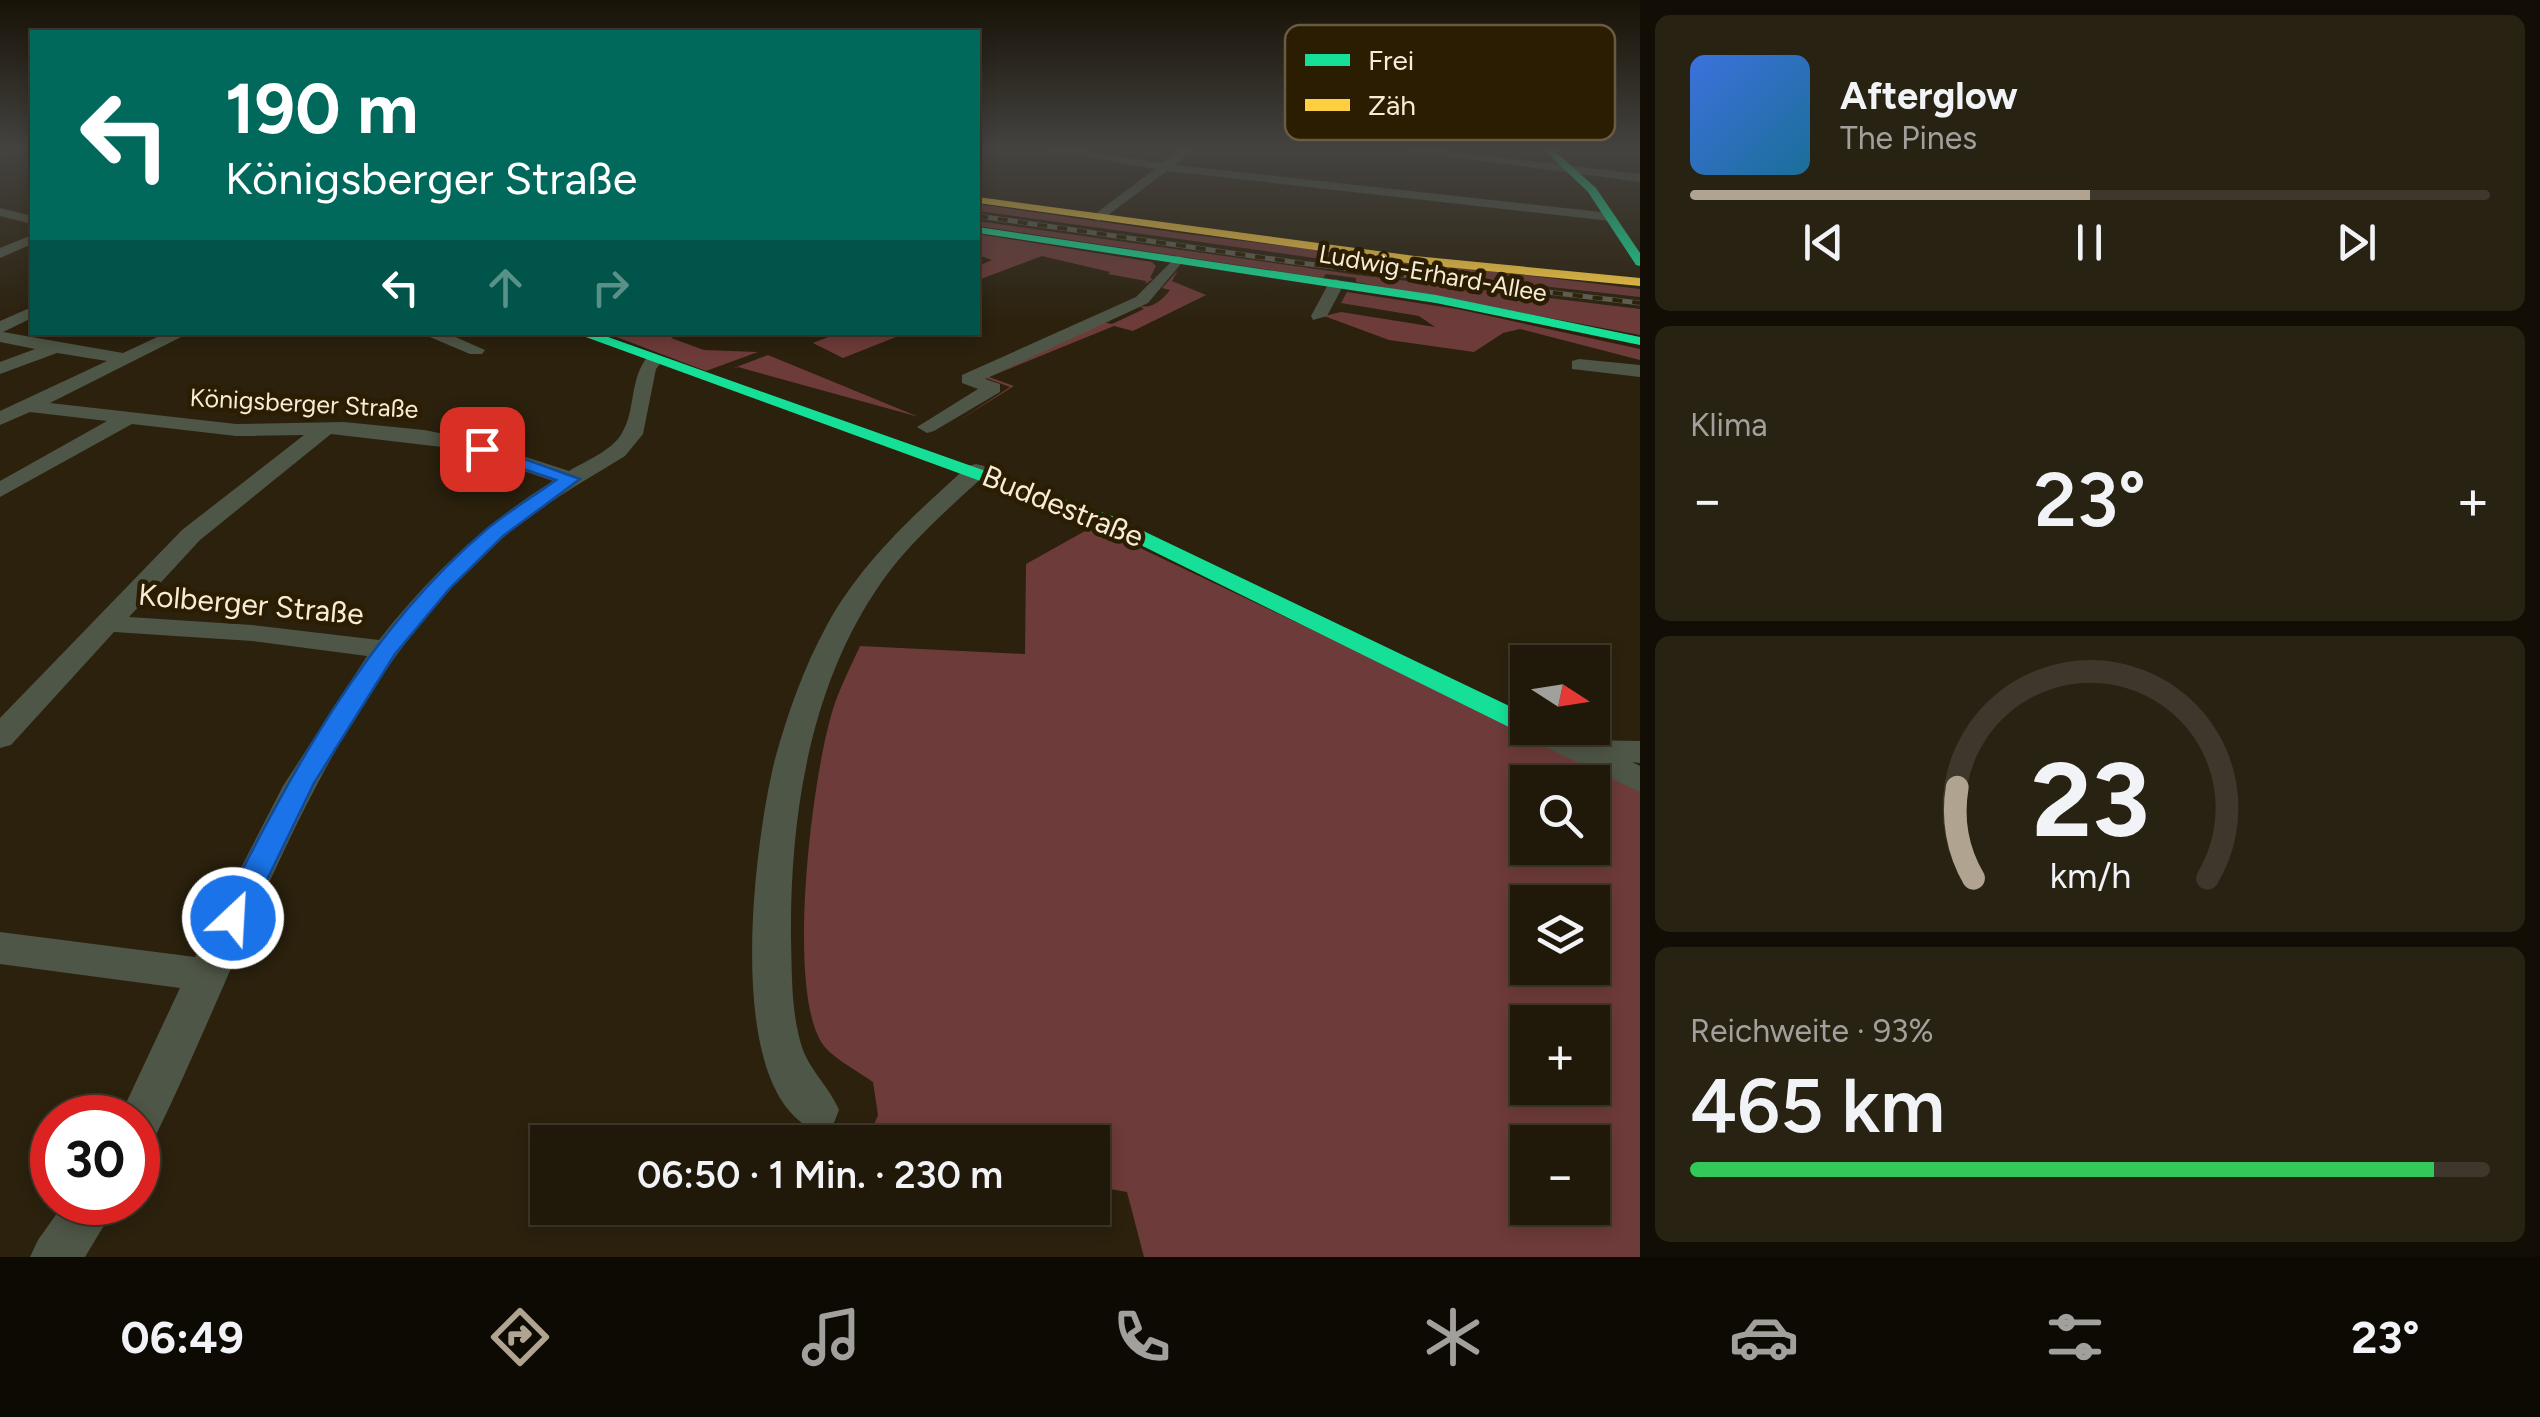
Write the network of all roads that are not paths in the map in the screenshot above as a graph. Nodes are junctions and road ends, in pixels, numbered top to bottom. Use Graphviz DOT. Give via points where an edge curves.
graph roads {
  1 [pos="1019,206"];
  2 [pos="1114,206"];
  3 [pos="1450,206"];
  4 [pos="1612,206"];
  5 [pos="0,212"];
  6 [pos="1100,217"];
  7 [pos="30,220"];
  8 [pos="1624,229"];
  9 [pos="980,230"];
  10 [pos="30,240"];
  11 [pos="0,254"];
  12 [pos="1178,259"];
  13 [pos="1640,262"];
  14 [pos="1640,282"];
  15 [pos="1336,284"];
  16 [pos="30,313"];
  17 [pos="1319,316"];
  18 [pos="0,328"];
  19 [pos="177,335"];
  20 [pos="434,335"];
  21 [pos="587,335"];
  22 [pos="0,337"];
  23 [pos="1640,341"];
  24 [pos="54,347"];
  25 [pos="476,350"];
  26 [pos="124,360"];
  27 [pos="654,360"];
  28 [pos="1580,365"];
  29 [pos="0,368"];
  30 [pos="1640,372"];
  31 [pos="28,406"];
  32 [pos="128,418"];
  33 [pos="0,420"];
  34 [pos="927,427"];
  35 [pos="326,428"];
  36 [pos="976,471"];
  37 [pos="570,479"];
  38 [pos="0,490"];
  39 [pos="110,624"];
  40 [pos="386,650"];
  41 [pos="1510,717"];
  42 [pos="0,737"];
  43 [pos="1569,745"];
  44 [pos="1576,745"];
  45 [pos="1640,752"];
  46 [pos="1640,780"];
  47 [pos="0,948"];
  48 [pos="206,975"];
  49 [pos="153,1095"];
  50 [pos="817,1110"];
  51 [pos="78,1225"];
  52 [pos="54,1257"];
  1 -- 6 [label="main road"];
  2 -- 6 [label="street"];
  3 -- 8 [label="street"];
  4 -- 8 [label="main road"];
  5 -- 7 [label="street"];
  6 -- 14 [label="main road" via="1415,260"];
  8 -- 13 [label="main road"];
  9 -- 12 [label="main road, Ludwig-Erhard-Allee"];
  10 -- 11 [label="street"];
  12 -- 15 [label="main road, Ludwig-Erhard-Allee"];
  12 -- 34 [label="street" via="1142,300 970,380 993,388"];
  15 -- 17 [label="street"];
  15 -- 23 [label="main road, Ludwig-Erhard-Allee"];
  16 -- 18 [label="street"];
  19 -- 26 [label="street"];
  20 -- 25 [label="street"];
  21 -- 27 [label="main road, Buddestraße"];
  22 -- 24 [label="street"];
  24 -- 26 [label="street"];
  24 -- 29 [label="street"];
  26 -- 31 [label="street"];
  27 -- 36 [label="main road, Buddestraße"];
  27 -- 37 [label="street" via="633,434 617,452"];
  28 -- 30 [label="street"];
  31 -- 32 [label="street, Königsberger Straße"];
  31 -- 33 [label="street"];
  32 -- 35 [label="street, Königsberger Straße" via="236,430"];
  32 -- 38 [label="street"];
  35 -- 37 [label="street, Königsberger Straße" via="463,443"];
  35 -- 39 [label="street" via="191,534"];
  36 -- 41 [label="main road, Buddestraße" via="1106,520"];
  36 -- 50 [label="street" via="869,580 810,695 786,785 771,898 772,1004 789,1071"];
  37 -- 40 [label="street" via="496,532"];
  39 -- 40 [label="street, Kolberger Straße"];
  39 -- 42 [label="street"];
  40 -- 48 [label="street" via="301,781"];
  43 -- 46 [label="street, Buddestraße"];
  44 -- 45 [label="street, Buddestraße"];
  47 -- 48 [label="street"];
  48 -- 49 [label="street"];
  51 -- 52 [label="street"];
}
